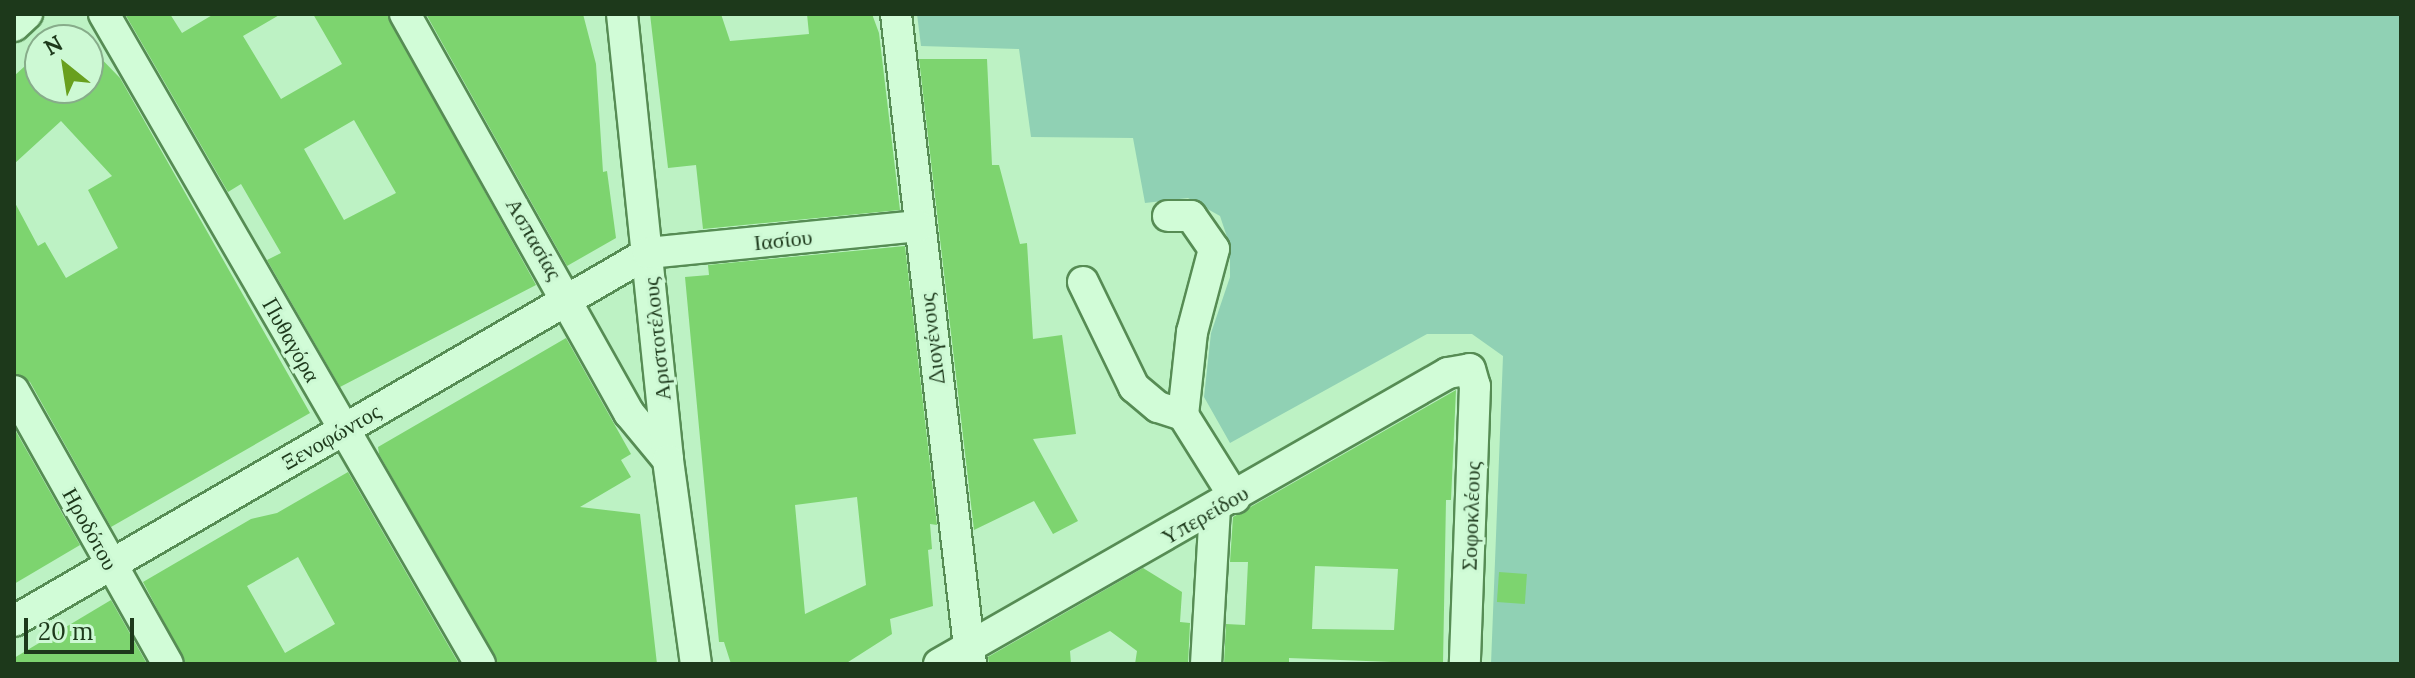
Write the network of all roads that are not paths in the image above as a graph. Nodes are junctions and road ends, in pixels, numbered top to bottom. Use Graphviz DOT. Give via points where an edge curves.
graph roads {
  1 [pos="27,14"];
  2 [pos="104,14"];
  3 [pos="405,14"];
  4 [pos="622,14"];
  5 [pos="896,14"];
  6 [pos="14,26"];
  7 [pos="1168,216"];
  8 [pos="919,226"];
  9 [pos="648,253"];
  10 [pos="1083,282"];
  11 [pos="568,299"];
  12 [pos="1470,369"];
  13 [pos="14,391"];
  14 [pos="1183,415"];
  15 [pos="342,431"];
  16 [pos="668,460"];
  17 [pos="1225,504"];
  18 [pos="110,566"];
  19 [pos="14,621"];
  20 [pos="971,656"];
  21 [pos="168,664"];
  22 [pos="480,664"];
  23 [pos="696,664"];
  24 [pos="939,664"];
  25 [pos="1206,664"];
  26 [pos="1465,664"];
  1 -- 6 [label="street"];
  2 -- 15 [label="street, Πυθαγόρα"];
  3 -- 11 [label="street, Ασπασίας"];
  4 -- 9 [label="street, Αριστοτέλους"];
  5 -- 8 [label="street, Διογένους"];
  7 -- 14 [label="street" via="1191,216 1214,249 1192,332"];
  8 -- 9 [label="street, Ιασίου"];
  8 -- 20 [label="street, Διογένους"];
  9 -- 11 [label="street, Ξενοφώντος"];
  9 -- 16 [label="street, Αριστοτέλους"];
  10 -- 14 [label="street" via="1134,387 1158,407"];
  11 -- 15 [label="street, Ξενοφώντος"];
  11 -- 16 [label="street, Ασπασίας" via="629,413"];
  12 -- 17 [label="street, Υπερείδου" via="1448,373"];
  12 -- 26 [label="street, Σοφοκλέους" via="1475,386"];
  13 -- 18 [label="street, Ηροδότου"];
  14 -- 17 [label="street"];
  15 -- 18 [label="street, Ξενοφώντος"];
  15 -- 22 [label="street, Πυθαγόρα"];
  16 -- 23 [label="street, Αριστοτέλους"];
  17 -- 20 [label="street, Υπερείδου"];
  17 -- 25 [label="street"];
  18 -- 19 [label="street, Ξενοφώντος"];
  18 -- 21 [label="street, Ηροδότου"];
  20 -- 24 [label="street, Υπερείδου"];
}
